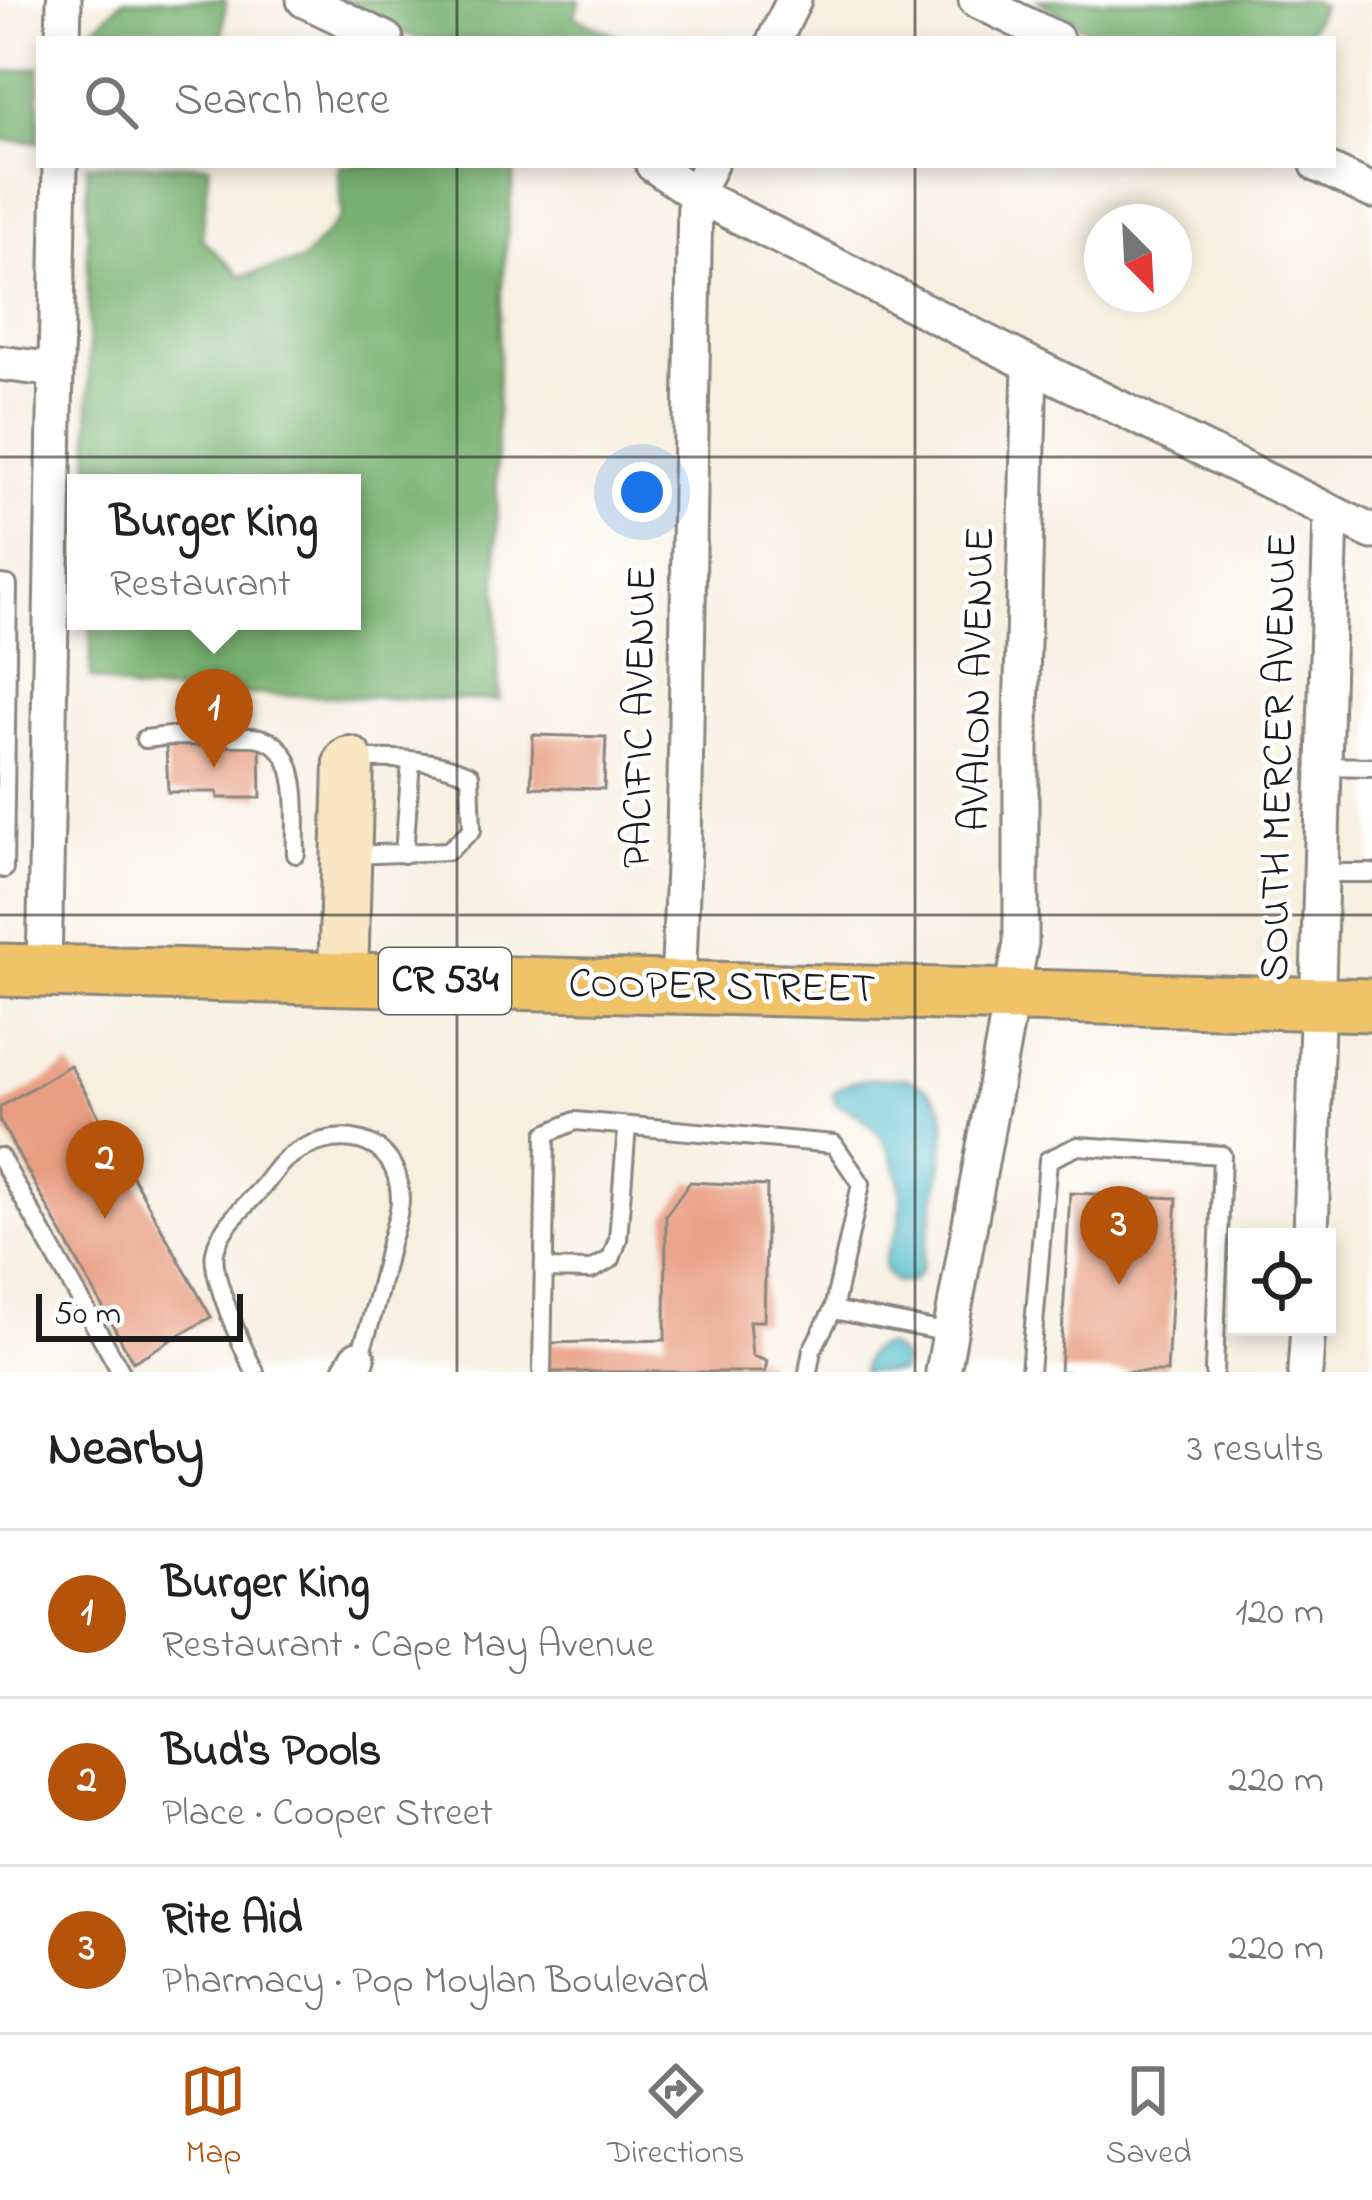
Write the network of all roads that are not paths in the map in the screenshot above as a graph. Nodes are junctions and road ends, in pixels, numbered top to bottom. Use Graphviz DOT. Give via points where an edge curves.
graph roads {
  1 [pos="64,0"];
  2 [pos="304,0"];
  3 [pos="794,0"];
  4 [pos="976,0"];
  5 [pos="63,36"];
  6 [pos="380,36"];
  7 [pos="776,36"];
  8 [pos="1050,36"];
  9 [pos="60,168"];
  10 [pos="664,168"];
  11 [pos="1324,168"];
  12 [pos="703,179"];
  13 [pos="1372,191"];
  14 [pos="0,363"];
  15 [pos="1030,364"];
  16 [pos="56,370"];
  17 [pos="1331,513"];
  18 [pos="1372,532"];
  19 [pos="4,585"];
  20 [pos="145,739"];
  21 [pos="349,760"];
  22 [pos="411,761"];
  23 [pos="1324,766"];
  24 [pos="1372,767"];
  25 [pos="2,836"];
  26 [pos="296,854"];
  27 [pos="404,854"];
  28 [pos="346,855"];
  29 [pos="4,869"];
  30 [pos="1322,873"];
  31 [pos="1372,873"];
  32 [pos="22,971"];
  33 [pos="343,979"];
  34 [pos="678,988"];
  35 [pos="1011,994"];
  36 [pos="1318,1004"];
  37 [pos="1372,1005"];
  38 [pos="626,1126"];
  39 [pos="0,1157"];
  40 [pos="1311,1228"];
  41 [pos="544,1269"];
  42 [pos="833,1310"];
  43 [pos="950,1333"];
  44 [pos="1307,1336"];
  45 [pos="354,1365"];
  46 [pos="121,1372"];
  47 [pos="254,1372"];
  48 [pos="542,1372"];
  49 [pos="808,1372"];
  50 [pos="943,1372"];
  51 [pos="1030,1372"];
  52 [pos="1214,1372"];
  53 [pos="1305,1372"];
  1 -- 5 [label="street"];
  2 -- 6 [label="street"];
  3 -- 7 [label="street"];
  4 -- 8 [label="street"];
  9 -- 16 [label="street"];
  10 -- 12 [label="street"];
  11 -- 13 [label="street"];
  12 -- 15 [label="street"];
  12 -- 34 [label="street, PACIFIC AVENUE"];
  14 -- 16 [label="street"];
  15 -- 17 [label="street"];
  15 -- 35 [label="street, AVALON AVENUE" via="1021,943"];
  16 -- 32 [label="street"];
  17 -- 18 [label="street"];
  17 -- 23 [label="street, SOUTH MERCER AVENUE"];
  19 -- 25 [label="lane"];
  20 -- 26 [label="lane" via="251,737 275,744 292,772"];
  21 -- 22 [label="lane"];
  21 -- 28 [label="street"];
  22 -- 27 [label="lane"];
  22 -- 27 [label="lane" via="470,775 472,830 448,851"];
  23 -- 24 [label="lane"];
  23 -- 30 [label="street, SOUTH MERCER AVENUE"];
  25 -- 29 [label="lane"];
  27 -- 28 [label="lane"];
  28 -- 33 [label="street"];
  30 -- 31 [label="lane"];
  30 -- 36 [label="street, SOUTH MERCER AVENUE"];
  32 -- 33 [label="main road, COOPER STREET / CR 534"];
  33 -- 34 [label="main road, COOPER STREET / CR 534"];
  34 -- 35 [label="main road, COOPER STREET / CR 534"];
  35 -- 36 [label="main road, COOPER STREET / CR 534"];
  35 -- 43 [label="street, AVALON AVENUE"];
  36 -- 37 [label="main road, COOPER STREET / CR 534"];
  36 -- 40 [label="street, SOUTH MERCER AVENUE"];
  38 -- 41 [label="lane" via="611,1259 591,1270"];
  38 -- 41 [label="lane" via="575,1121 546,1134"];
  38 -- 42 [label="lane" via="834,1144 861,1184"];
  39 -- 46 [label="lane"];
  41 -- 48 [label="lane"];
  42 -- 43 [label="lane"];
  42 -- 49 [label="lane"];
  43 -- 50 [label="street, AVALON AVENUE"];
  44 -- 53 [label="street"];
  45 -- 47 [label="lane" via="400,1202 386,1155 351,1138 319,1142 284,1160 223,1230 214,1255 219,1284"];
  51 -- 52 [label="lane" via="1048,1160 1078,1147 1222,1155"];
}
